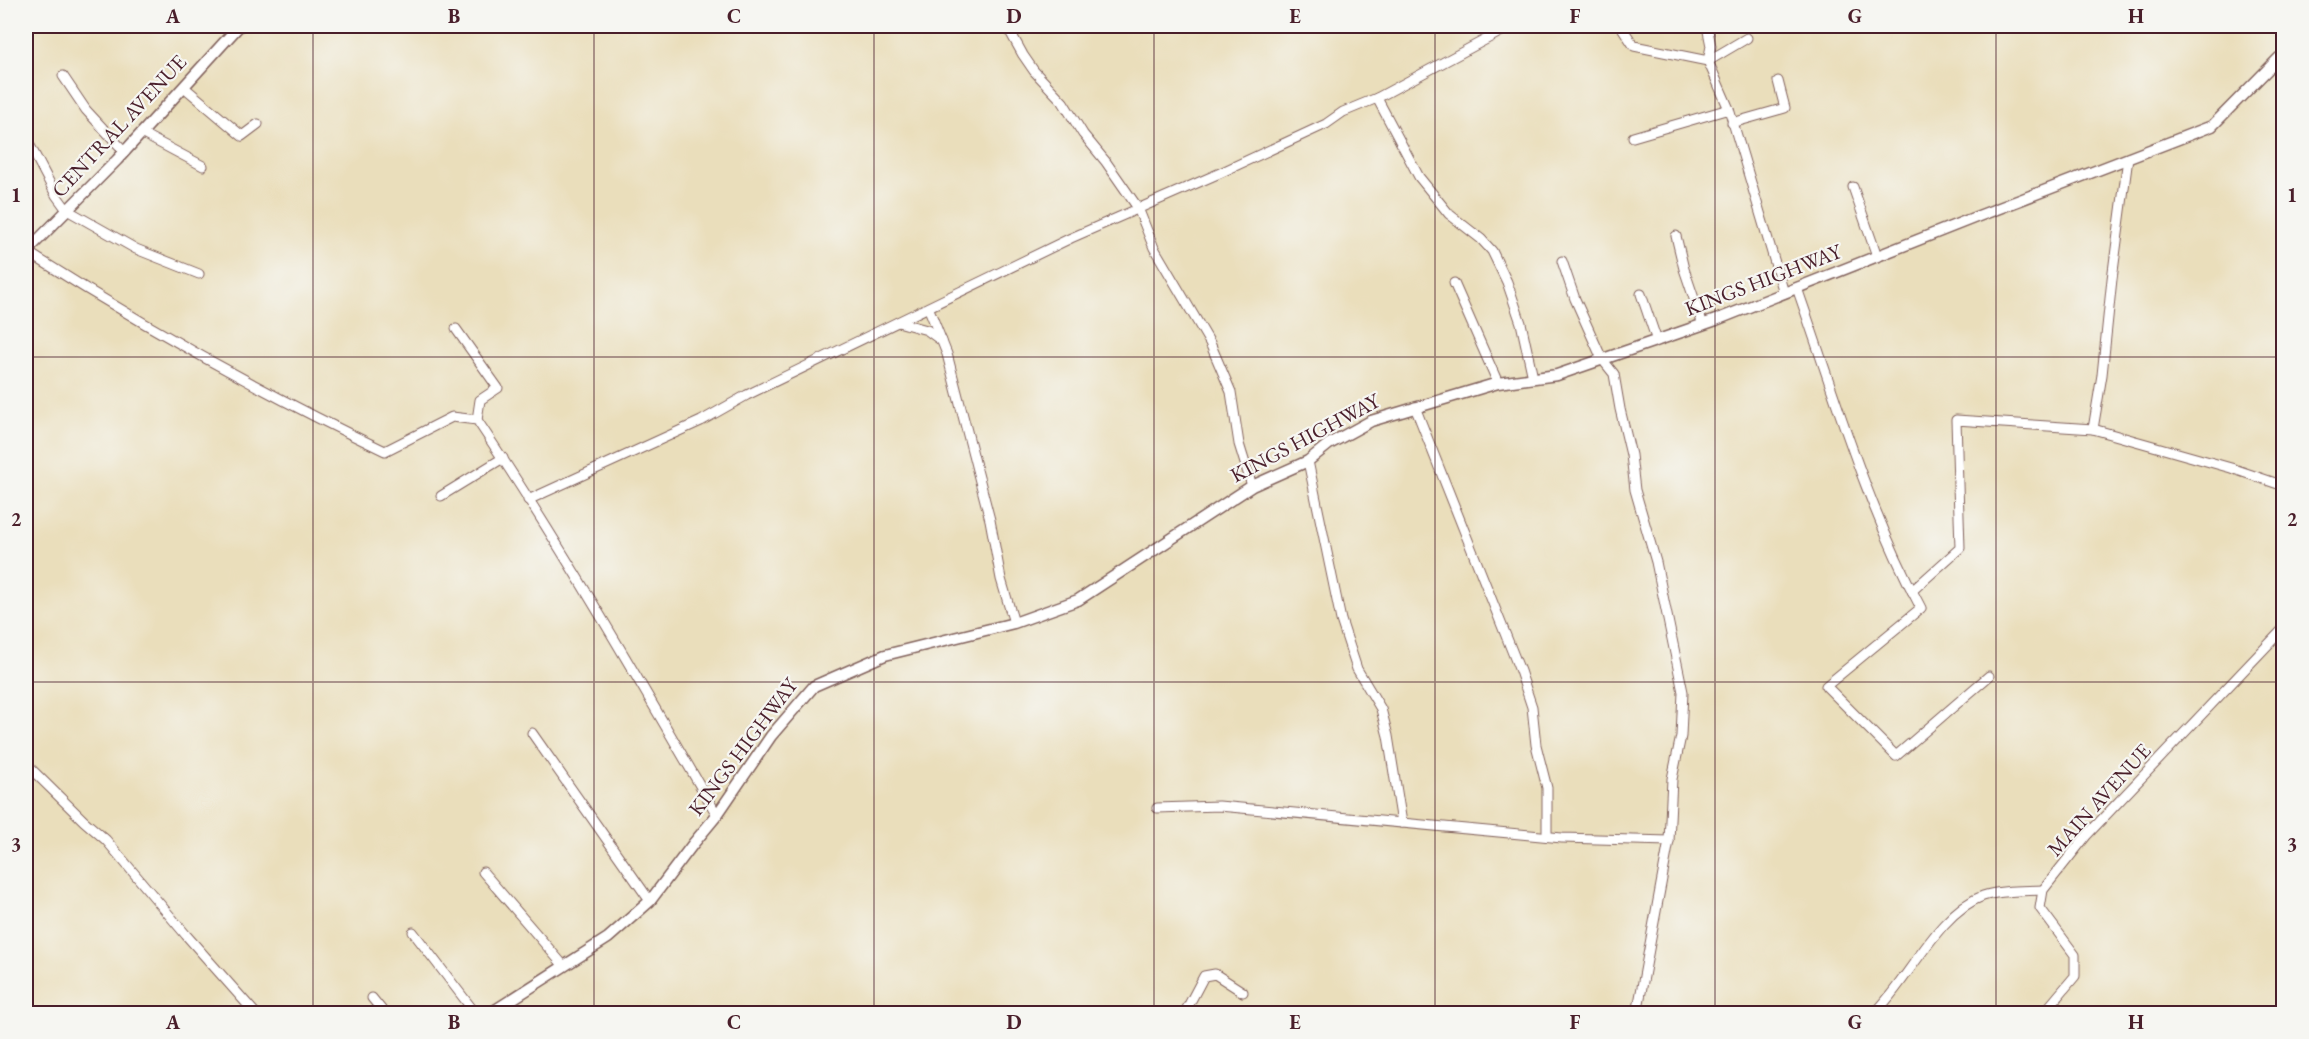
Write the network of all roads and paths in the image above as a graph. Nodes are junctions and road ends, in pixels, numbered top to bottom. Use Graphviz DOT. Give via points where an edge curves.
graph roads {
  1 [pos="239,26"];
  2 [pos="1007,26"];
  3 [pos="1511,26"];
  4 [pos="1621,26"];
  5 [pos="1707,26"];
  6 [pos="1747,38"];
  7 [pos="2283,56"];
  8 [pos="1707,61"];
  9 [pos="63,76"];
  10 [pos="1778,81"];
  11 [pos="184,87"];
  12 [pos="1377,98"];
  13 [pos="1729,109"];
  14 [pos="1732,123"];
  15 [pos="258,124"];
  16 [pos="141,133"];
  17 [pos="1634,137"];
  18 [pos="26,138"];
  19 [pos="125,152"];
  20 [pos="2128,158"];
  21 [pos="203,166"];
  22 [pos="1853,187"];
  23 [pos="1137,208"];
  24 [pos="67,210"];
  25 [pos="1676,236"];
  26 [pos="26,252"];
  27 [pos="1877,256"];
  28 [pos="1562,261"];
  29 [pos="199,273"];
  30 [pos="1454,283"];
  31 [pos="1797,288"];
  32 [pos="1784,293"];
  33 [pos="1641,294"];
  34 [pos="929,309"];
  35 [pos="897,322"];
  36 [pos="1703,325"];
  37 [pos="456,329"];
  38 [pos="942,341"];
  39 [pos="1657,341"];
  40 [pos="1602,359"];
  41 [pos="1533,378"];
  42 [pos="1498,383"];
  43 [pos="1415,407"];
  44 [pos="477,420"];
  45 [pos="2093,429"];
  46 [pos="503,458"];
  47 [pos="1308,461"];
  48 [pos="1252,486"];
  49 [pos="2283,486"];
  50 [pos="441,496"];
  51 [pos="528,500"];
  52 [pos="1912,591"];
  53 [pos="1014,623"];
  54 [pos="2283,628"];
  55 [pos="1989,676"];
  56 [pos="532,733"];
  57 [pos="26,764"];
  58 [pos="1157,808"];
  59 [pos="717,815"];
  60 [pos="1402,823"];
  61 [pos="1547,836"];
  62 [pos="1669,841"];
  63 [pos="483,872"];
  64 [pos="2043,890"];
  65 [pos="650,901"];
  66 [pos="413,932"];
  67 [pos="564,966"];
  68 [pos="1243,992"];
  69 [pos="372,998"];
  70 [pos="256,1014"];
  71 [pos="385,1014"];
  72 [pos="476,1014"];
  73 [pos="489,1014"];
  74 [pos="1184,1014"];
  75 [pos="1636,1014"];
  76 [pos="1874,1014"];
  77 [pos="2043,1014"];
  1 -- 11 [label="street, CENTRAL AVENUE"];
  2 -- 23 [label="street" via="1023,56 1063,102"];
  3 -- 12 [label="street"];
  4 -- 8 [label="street" via="1634,46"];
  5 -- 8 [label="street" via="1711,46"];
  6 -- 8 [label="street"];
  7 -- 20 [label="street, KINGS HIGHWAY" via="2212,126"];
  8 -- 13 [label="street"];
  9 -- 19 [label="street" via="86,110"];
  10 -- 14 [label="street" via="1785,108"];
  11 -- 15 [label="street" via="242,136"];
  11 -- 16 [label="street, CENTRAL AVENUE"];
  12 -- 23 [label="street"];
  12 -- 41 [label="street" via="1419,177 1449,214 1492,251 1521,323"];
  13 -- 14 [label="street"];
  13 -- 17 [label="street"];
  14 -- 32 [label="street"];
  16 -- 19 [label="street, CENTRAL AVENUE"];
  16 -- 21 [label="street"];
  18 -- 24 [label="street"];
  19 -- 24 [label="street, CENTRAL AVENUE"];
  20 -- 27 [label="street, KINGS HIGHWAY"];
  20 -- 45 [label="street"];
  22 -- 27 [label="street"];
  23 -- 34 [label="street"];
  23 -- 48 [label="street" via="1154,248 1210,343 1231,392 1239,444"];
  24 -- 26 [label="street, CENTRAL AVENUE"];
  24 -- 29 [label="street" via="136,249"];
  25 -- 36 [label="street"];
  26 -- 44 [label="street" via="218,366 385,451 452,417"];
  27 -- 31 [label="street, KINGS HIGHWAY"];
  28 -- 40 [label="street"];
  30 -- 42 [label="street"];
  31 -- 32 [label="street, KINGS HIGHWAY"];
  31 -- 52 [label="street" via="1872,503"];
  32 -- 36 [label="street, KINGS HIGHWAY"];
  33 -- 39 [label="street"];
  34 -- 35 [label="street"];
  34 -- 38 [label="street"];
  35 -- 38 [label="street" via="927,330"];
  35 -- 51 [label="street" via="701,421"];
  36 -- 39 [label="street, KINGS HIGHWAY"];
  37 -- 44 [label="street" via="498,388 480,400"];
  38 -- 53 [label="street"];
  39 -- 40 [label="street, KINGS HIGHWAY"];
  40 -- 41 [label="street, KINGS HIGHWAY" via="1557,375"];
  40 -- 62 [label="street" via="1614,374 1635,490 1656,562 1683,692"];
  41 -- 42 [label="street, KINGS HIGHWAY"];
  42 -- 43 [label="street, KINGS HIGHWAY"];
  43 -- 47 [label="street, KINGS HIGHWAY" via="1371,421 1329,444"];
  43 -- 61 [label="street" via="1532,707 1547,788"];
  44 -- 46 [label="street"];
  45 -- 49 [label="street"];
  45 -- 52 [label="street" via="1956,420 1960,548"];
  46 -- 50 [label="street"];
  46 -- 51 [label="street"];
  47 -- 48 [label="street, KINGS HIGHWAY"];
  47 -- 60 [label="street" via="1341,620 1357,669 1381,709"];
  48 -- 53 [label="street, KINGS HIGHWAY" via="1078,600"];
  51 -- 59 [label="street"];
  52 -- 55 [label="street" via="1922,608 1826,686 1896,756"];
  53 -- 59 [label="street, KINGS HIGHWAY" via="885,655 814,686 771,736"];
  54 -- 64 [label="street, MAIN AVENUE" via="2086,836"];
  56 -- 65 [label="street"];
  57 -- 70 [label="street" via="106,840"];
  58 -- 60 [label="street" via="1219,806"];
  59 -- 65 [label="street, KINGS HIGHWAY"];
  60 -- 61 [label="street"];
  61 -- 62 [label="street"];
  62 -- 75 [label="street"];
  63 -- 67 [label="street"];
  64 -- 76 [label="street" via="1983,896 1967,906 1944,924"];
  64 -- 77 [label="street" via="2040,908 2075,955 2075,976"];
  65 -- 67 [label="street, KINGS HIGHWAY" via="608,938"];
  66 -- 72 [label="street"];
  67 -- 73 [label="street, KINGS HIGHWAY"];
  68 -- 74 [label="street" via="1215,974 1204,976"];
  69 -- 71 [label="street"];
}
